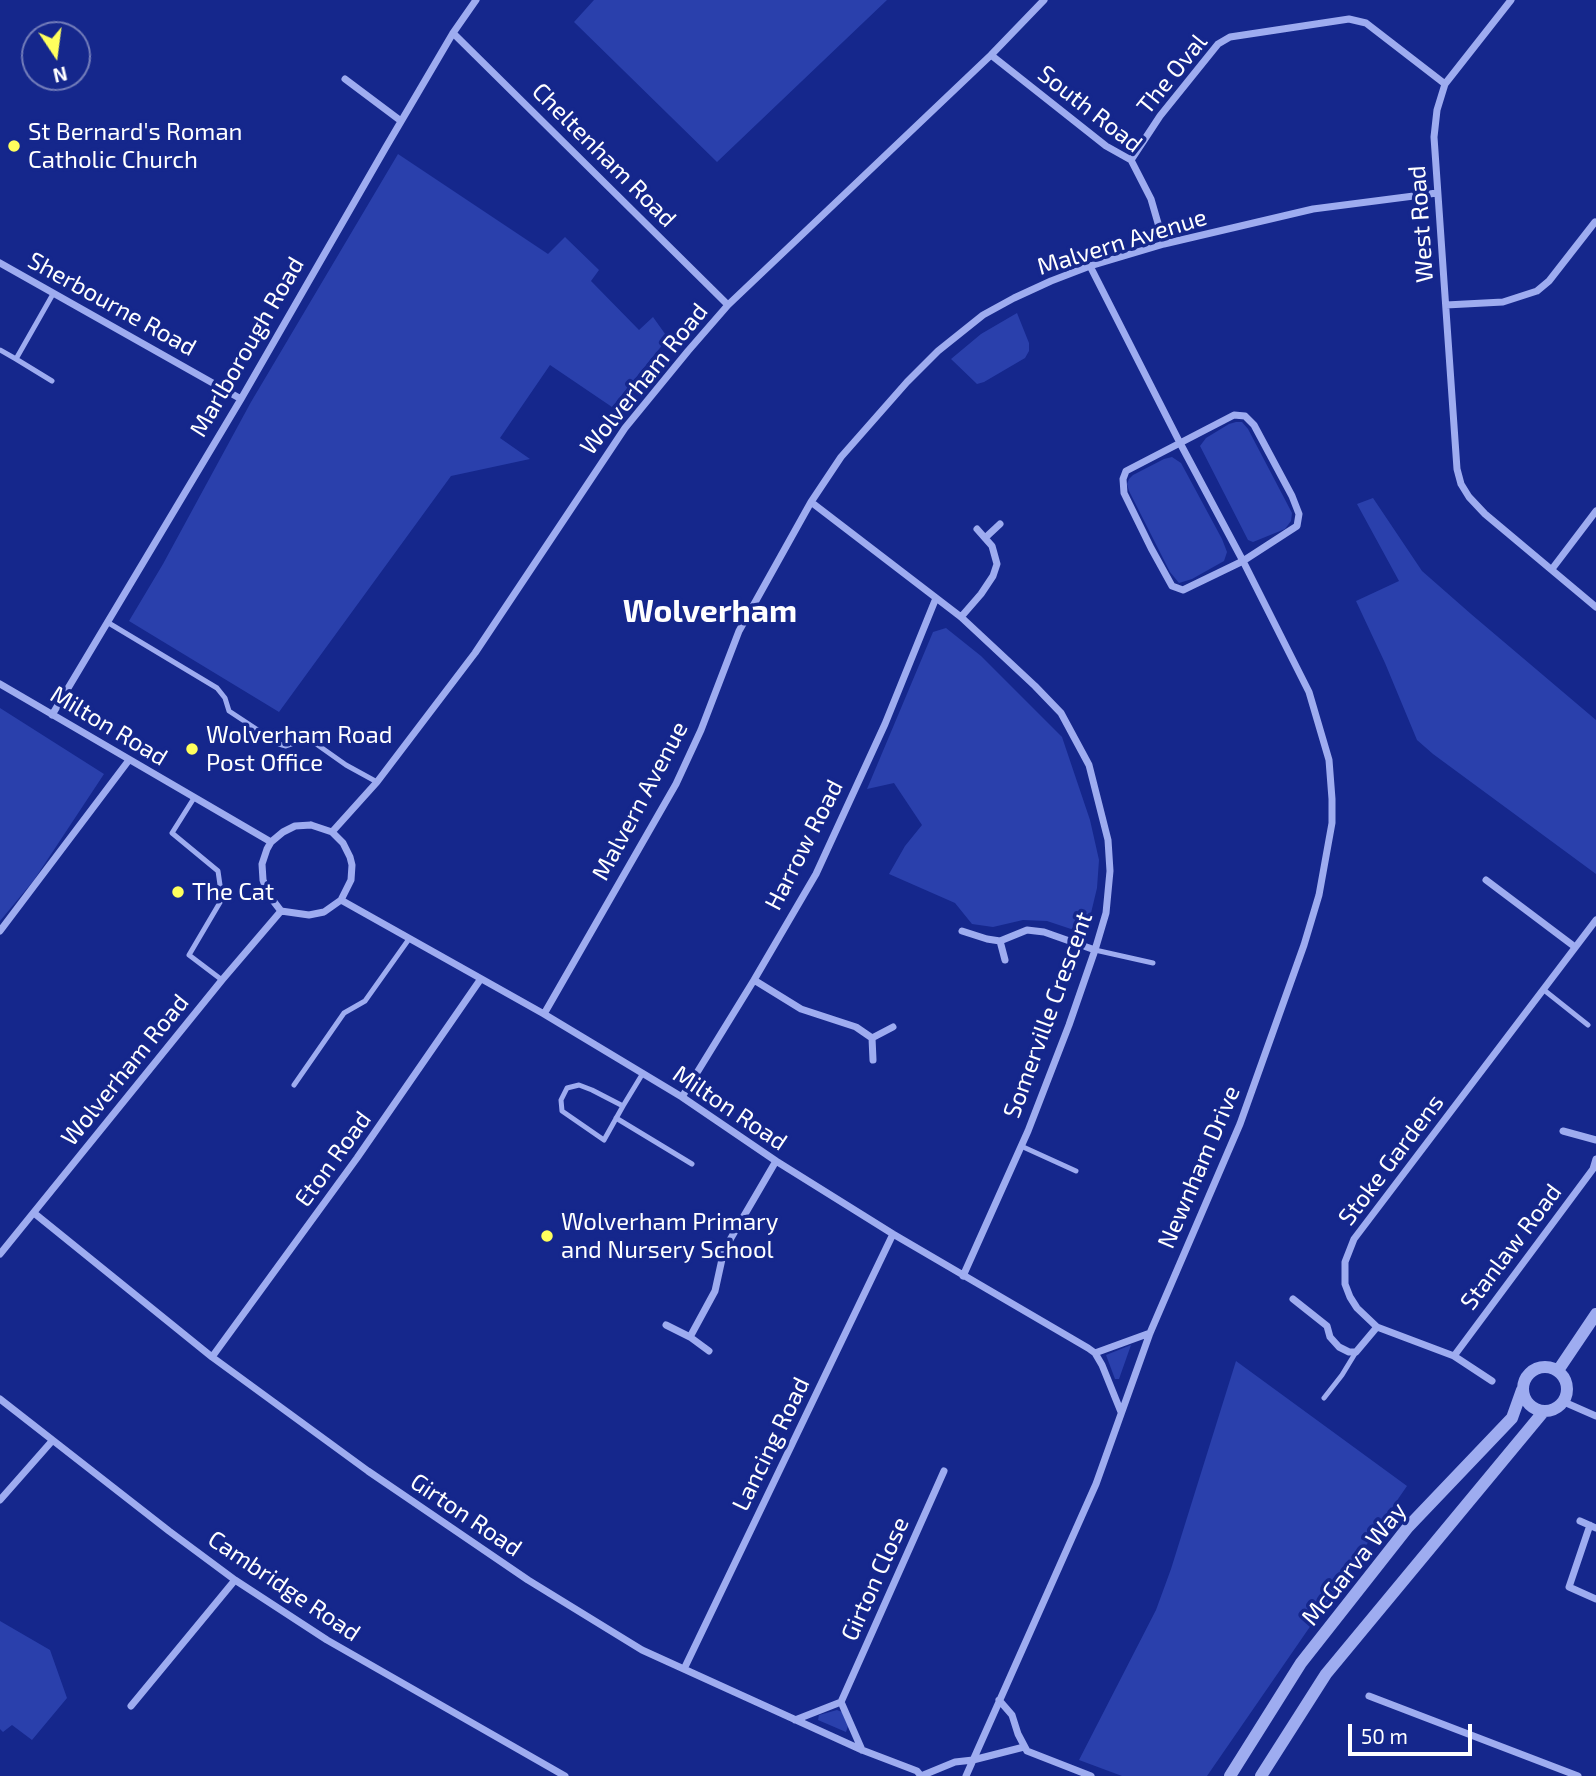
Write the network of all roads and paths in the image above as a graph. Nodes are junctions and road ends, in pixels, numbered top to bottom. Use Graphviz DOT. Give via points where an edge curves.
graph roads {
  1 [pos="476,0"];
  2 [pos="1044,0"];
  3 [pos="1511,0"];
  4 [pos="453,33"];
  5 [pos="991,55"];
  6 [pos="345,79"];
  7 [pos="1446,84"];
  8 [pos="401,121"];
  9 [pos="1131,160"];
  10 [pos="1437,193"];
  11 [pos="1595,222"];
  12 [pos="1164,244"];
  13 [pos="0,263"];
  14 [pos="1090,267"];
  15 [pos="52,294"];
  16 [pos="728,305"];
  17 [pos="1446,305"];
  18 [pos="0,349"];
  19 [pos="16,359"];
  20 [pos="52,381"];
  21 [pos="241,399"];
  22 [pos="1181,443"];
  23 [pos="811,502"];
  24 [pos="1596,511"];
  25 [pos="1000,524"];
  26 [pos="977,529"];
  27 [pos="985,538"];
  28 [pos="1243,561"];
  29 [pos="1552,569"];
  30 [pos="936,598"];
  31 [pos="1596,607"];
  32 [pos="961,617"];
  33 [pos="107,622"];
  34 [pos="1,687"];
  35 [pos="52,715"];
  36 [pos="129,760"];
  37 [pos="377,782"];
  38 [pos="194,798"];
  39 [pos="331,832"];
  40 [pos="271,842"];
  41 [pos="1486,880"];
  42 [pos="341,900"];
  43 [pos="281,911"];
  44 [pos="1596,920"];
  45 [pos="0,931"];
  46 [pos="962,931"];
  47 [pos="410,939"];
  48 [pos="1000,941"];
  49 [pos="1576,947"];
  50 [pos="1095,950"];
  51 [pos="1005,960"];
  52 [pos="1153,963"];
  53 [pos="480,980"];
  54 [pos="754,980"];
  55 [pos="222,981"];
  56 [pos="1544,990"];
  57 [pos="544,1014"];
  58 [pos="1588,1025"];
  59 [pos="893,1027"];
  60 [pos="872,1038"];
  61 [pos="873,1060"];
  62 [pos="643,1073"];
  63 [pos="295,1085"];
  64 [pos="682,1097"];
  65 [pos="624,1106"];
  66 [pos="616,1118"];
  67 [pos="1563,1131"];
  68 [pos="1596,1139"];
  69 [pos="1021,1146"];
  70 [pos="1596,1159"];
  71 [pos="776,1161"];
  72 [pos="692,1164"];
  73 [pos="1076,1171"];
  74 [pos="34,1213"];
  75 [pos="892,1234"];
  76 [pos="0,1254"];
  77 [pos="963,1276"];
  78 [pos="1293,1299"];
  79 [pos="1596,1314"];
  80 [pos="666,1325"];
  81 [pos="1377,1327"];
  82 [pos="1150,1333"];
  83 [pos="690,1337"];
  84 [pos="709,1351"];
  85 [pos="1356,1352"];
  86 [pos="1095,1353"];
  87 [pos="1454,1356"];
  88 [pos="212,1357"];
  89 [pos="1559,1369"];
  90 [pos="1492,1381"];
  91 [pos="1522,1390"];
  92 [pos="1324,1398"];
  93 [pos="0,1399"];
  94 [pos="1564,1402"];
  95 [pos="1544,1412"];
  96 [pos="1121,1413"];
  97 [pos="1596,1416"];
  98 [pos="52,1441"];
  99 [pos="944,1471"];
  100 [pos="0,1500"];
  101 [pos="1580,1521"];
  102 [pos="1593,1527"];
  103 [pos="236,1580"];
  104 [pos="1596,1599"];
  105 [pos="684,1669"];
  106 [pos="1369,1696"];
  107 [pos="999,1700"];
  108 [pos="841,1702"];
  109 [pos="131,1706"];
  110 [pos="795,1720"];
  111 [pos="1024,1747"];
  112 [pos="862,1750"];
  113 [pos="973,1760"];
  114 [pos="565,1776"];
  115 [pos="921,1776"];
  116 [pos="966,1776"];
  117 [pos="1091,1776"];
  118 [pos="1230,1776"];
  119 [pos="1261,1776"];
  120 [pos="1578,1776"];
  1 -- 4 [label="street, Marlborough Road"];
  2 -- 5 [label="street, Wolverham Road"];
  3 -- 7 [label="street, West Road"];
  4 -- 8 [label="street, Marlborough Road"];
  4 -- 16 [label="street, Cheltenham Road"];
  5 -- 9 [label="street, South Road" via="1106,146"];
  5 -- 16 [label="street, Wolverham Road"];
  6 -- 8 [label="street"];
  7 -- 9 [label="street, The Oval" via="1366,23 1349,19 1230,37 1218,44 1160,116"];
  7 -- 10 [label="street, West Road" via="1434,137"];
  8 -- 21 [label="street, Marlborough Road"];
  9 -- 12 [label="street, South Road" via="1151,199"];
  10 -- 12 [label="street, Malvern Avenue" via="1313,209"];
  10 -- 17 [label="street, West Road"];
  11 -- 17 [label="street" via="1537,291 1503,302"];
  12 -- 14 [label="street, Malvern Avenue"];
  13 -- 15 [label="street, Sherbourne Road"];
  14 -- 22 [label="street, Newnham Drive"];
  14 -- 23 [label="street, Malvern Avenue" via="993,309 938,351 841,457"];
  15 -- 19 [label="lane"];
  15 -- 21 [label="street, Sherbourne Road"];
  16 -- 37 [label="street, Wolverham Road" via="625,428 475,653"];
  17 -- 29 [label="street, West Road" via="1461,484 1485,514"];
  18 -- 19 [label="lane"];
  19 -- 20 [label="lane"];
  21 -- 33 [label="street, Marlborough Road"];
  22 -- 28 [label="street, Newnham Drive"];
  22 -- 28 [label="street" via="1234,415 1245,416 1282,476 1299,514 1297,526"];
  22 -- 28 [label="street" via="1126,471 1123,479 1124,494 1151,548 1172,586 1183,590"];
  23 -- 30 [label="street, Somerville Crescent"];
  23 -- 57 [label="street, Malvern Avenue" via="738,631 676,784"];
  24 -- 29 [label="street"];
  25 -- 27 [label="street"];
  26 -- 27 [label="street"];
  27 -- 32 [label="street" via="997,564 981,594"];
  28 -- 82 [label="street, Newnham Drive" via="1309,692 1329,760 1332,823 1319,895 1286,996 1240,1124"];
  29 -- 31 [label="street"];
  30 -- 32 [label="street, Somerville Crescent"];
  30 -- 54 [label="street, Harrow Road" via="816,874"];
  32 -- 50 [label="street, Somerville Crescent" via="1061,713 1088,765 1109,860 1106,913"];
  33 -- 35 [label="street, Marlborough Road"];
  33 -- 37 [label="lane" via="216,688 229,711 279,744 312,741"];
  34 -- 35 [label="street, Milton Road"];
  35 -- 36 [label="street, Milton Road"];
  36 -- 38 [label="street, Milton Road"];
  36 -- 45 [label="street"];
  37 -- 39 [label="street, Wolverham Road"];
  38 -- 40 [label="street, Milton Road"];
  38 -- 55 [label="lane" via="172,834 218,871 222,899 189,956"];
  39 -- 40 [label="street" via="311,825 295,827"];
  39 -- 42 [label="street" via="343,842 352,865 351,880"];
  40 -- 43 [label="street" via="262,864 263,880"];
  41 -- 49 [label="street"];
  42 -- 43 [label="street" via="324,912 309,915"];
  42 -- 47 [label="street, Milton Road"];
  43 -- 55 [label="street, Wolverham Road"];
  44 -- 49 [label="street, Stoke Gardens"];
  46 -- 48 [label="street"];
  47 -- 53 [label="street, Milton Road"];
  47 -- 63 [label="lane" via="365,1001 344,1013"];
  48 -- 50 [label="street" via="1027,930"];
  48 -- 51 [label="street"];
  49 -- 56 [label="street, Stoke Gardens"];
  50 -- 52 [label="lane"];
  50 -- 69 [label="street, Somerville Crescent"];
  53 -- 57 [label="street, Milton Road"];
  53 -- 88 [label="street, Eton Road"];
  54 -- 60 [label="street" via="801,1009 856,1027"];
  54 -- 64 [label="street, Harrow Road"];
  55 -- 74 [label="street, Wolverham Road"];
  56 -- 58 [label="lane"];
  56 -- 81 [label="street, Stoke Gardens" via="1354,1240 1345,1262 1345,1284 1357,1308"];
  57 -- 62 [label="street, Milton Road"];
  59 -- 60 [label="street"];
  60 -- 61 [label="street"];
  62 -- 64 [label="street, Milton Road"];
  62 -- 65 [label="lane"];
  64 -- 71 [label="street, Milton Road"];
  65 -- 66 [label="lane"];
  65 -- 66 [label="lane" via="579,1085 567,1087 562,1111 604,1140"];
  66 -- 72 [label="lane"];
  67 -- 68 [label="street"];
  69 -- 73 [label="lane"];
  69 -- 77 [label="street, Somerville Crescent"];
  70 -- 87 [label="street, Stanlaw Road" via="1593,1170"];
  71 -- 75 [label="street, Milton Road"];
  71 -- 83 [label="street" via="724,1250 715,1292"];
  74 -- 76 [label="street, Wolverham Road"];
  74 -- 88 [label="street, Girton Road"];
  75 -- 77 [label="street, Milton Road"];
  75 -- 105 [label="street, Lancing Road"];
  77 -- 86 [label="street, Milton Road"];
  78 -- 85 [label="street" via="1327,1326 1339,1347"];
  79 -- 89 [label="street"];
  80 -- 83 [label="street"];
  81 -- 85 [label="street"];
  81 -- 87 [label="street, Stoke Gardens"];
  82 -- 86 [label="street"];
  82 -- 96 [label="street, Newnham Drive"];
  83 -- 84 [label="street"];
  85 -- 92 [label="lane"];
  86 -- 96 [label="street"];
  87 -- 90 [label="street, Stoke Gardens"];
  88 -- 105 [label="street, Girton Road" via="528,1580 642,1650"];
  89 -- 91 [label="street" via="1533,1369"];
  89 -- 94 [label="street" via="1567,1382"];
  91 -- 95 [label="street" via="1533,1408"];
  91 -- 118 [label="street, McGarva Way" via="1513,1418 1408,1527 1301,1662"];
  93 -- 98 [label="street, Cambridge Road"];
  94 -- 95 [label="street"];
  94 -- 97 [label="street"];
  95 -- 119 [label="street, McGarva Way" via="1326,1674"];
  96 -- 107 [label="street, Newnham Drive" via="1096,1484"];
  98 -- 100 [label="street"];
  98 -- 103 [label="street, Cambridge Road"];
  99 -- 108 [label="street, Girton Close"];
  101 -- 102 [label="street"];
  102 -- 104 [label="street" via="1569,1587"];
  103 -- 109 [label="street"];
  103 -- 114 [label="street, Cambridge Road" via="327,1640"];
  105 -- 110 [label="street, Girton Road"];
  106 -- 120 [label="street"];
  107 -- 111 [label="street" via="1012,1715"];
  107 -- 113 [label="street, Newnham Drive"];
  108 -- 110 [label="street"];
  108 -- 112 [label="street"];
  110 -- 112 [label="street, Girton Road"];
  111 -- 113 [label="street, Girton Road"];
  111 -- 117 [label="street"];
  112 -- 115 [label="street, Girton Road"];
  113 -- 115 [label="street, Girton Road"];
  113 -- 116 [label="street, Newnham Drive"];
}
